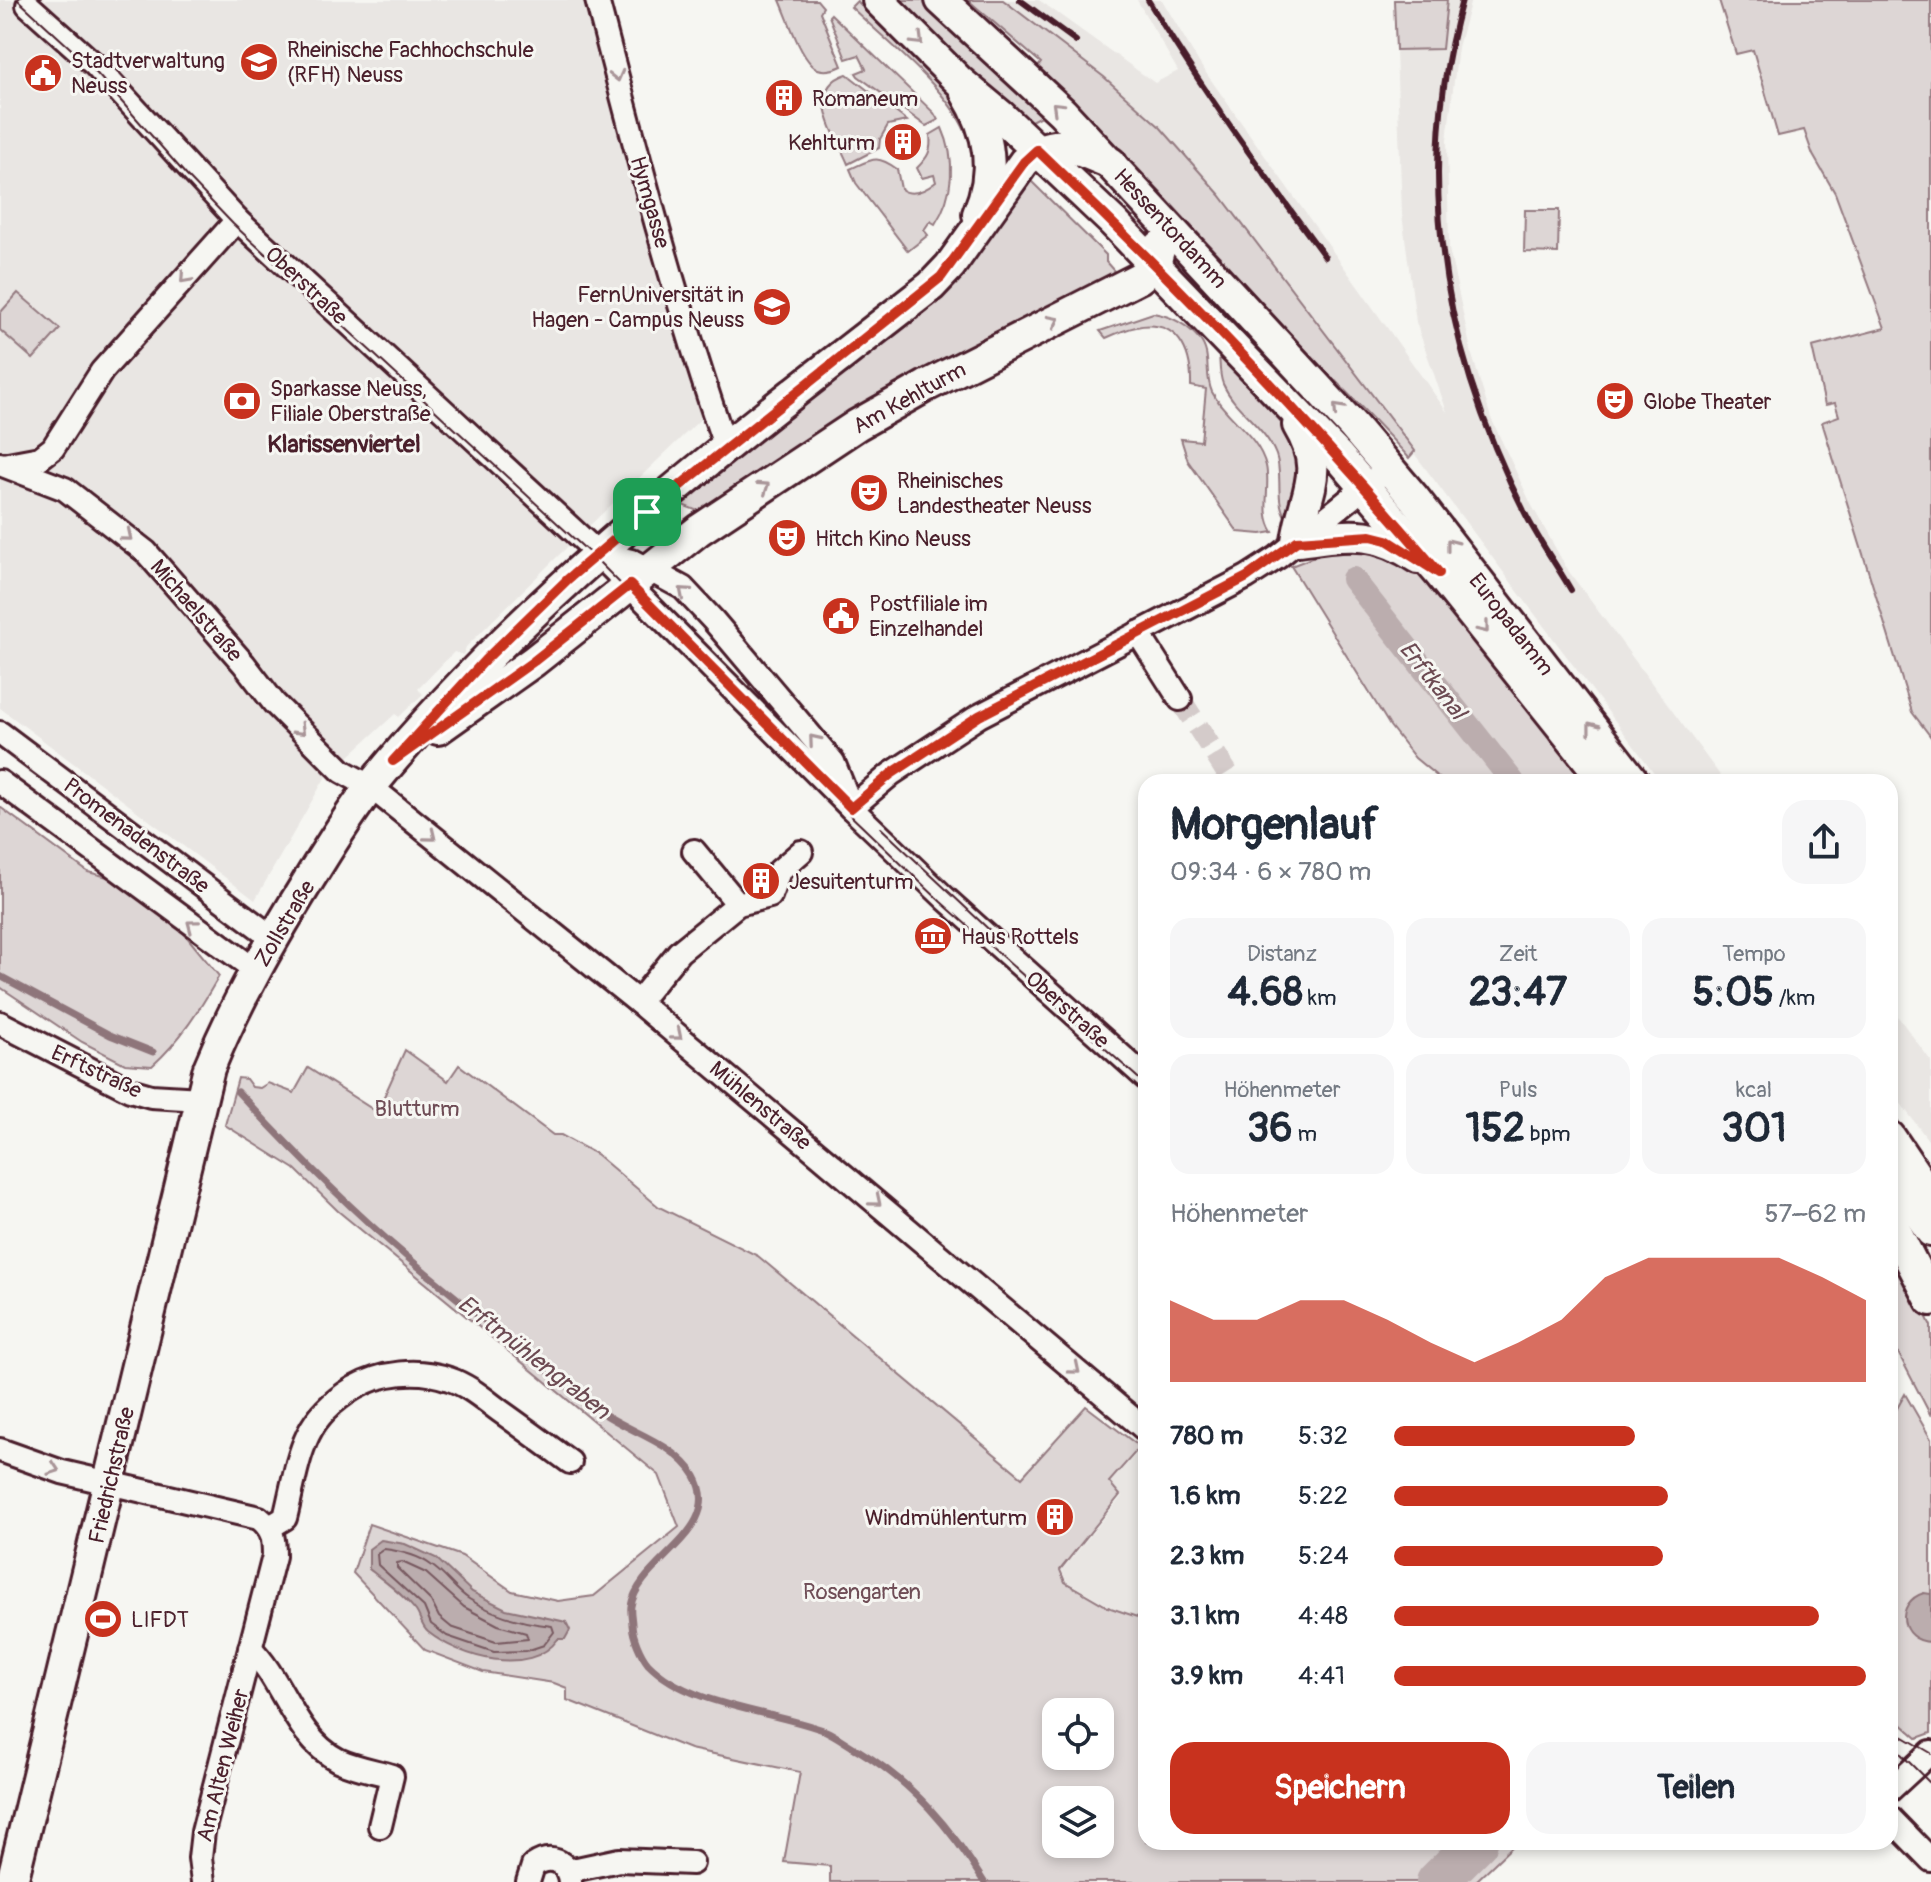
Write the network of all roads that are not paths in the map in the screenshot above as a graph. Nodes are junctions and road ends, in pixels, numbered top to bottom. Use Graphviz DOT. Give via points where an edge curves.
graph roads {
  1 [pos="597,0"];
  2 [pos="878,0"];
  3 [pos="941,0"];
  4 [pos="28,5"];
  5 [pos="959,81"];
  6 [pos="1037,150"];
  7 [pos="1111,163"];
  8 [pos="1154,210"];
  9 [pos="237,220"];
  10 [pos="960,251"];
  11 [pos="1155,265"];
  12 [pos="1290,407"];
  13 [pos="53,448"];
  14 [pos="726,448"];
  15 [pos="1,464"];
  16 [pos="1389,467"];
  17 [pos="1366,486"];
  18 [pos="65,489"];
  19 [pos="1297,541"];
  20 [pos="598,553"];
  21 [pos="1439,573"];
  22 [pos="640,577"];
  23 [pos="1138,633"];
  24 [pos="1180,699"];
  25 [pos="0,733"];
  26 [pos="393,761"];
  27 [pos="1600,774"];
  28 [pos="1628,774"];
  29 [pos="0,782"];
  30 [pos="371,787"];
  31 [pos="851,808"];
  32 [pos="694,851"];
  33 [pos="801,852"];
  34 [pos="738,904"];
  35 [pos="273,938"];
  36 [pos="255,970"];
  37 [pos="638,1002"];
  38 [pos="0,1023"];
  39 [pos="1138,1071"];
  40 [pos="201,1099"];
  41 [pos="1898,1149"];
  42 [pos="1898,1183"];
  43 [pos="1931,1198"];
  44 [pos="1931,1231"];
  45 [pos="1898,1236"];
  46 [pos="1931,1300"];
  47 [pos="1138,1423"];
  48 [pos="0,1450"];
  49 [pos="570,1462"];
  50 [pos="109,1483"];
  51 [pos="270,1527"];
  52 [pos="250,1648"];
  53 [pos="1931,1752"];
  54 [pos="1898,1783"];
  55 [pos="380,1826"];
  56 [pos="1898,1826"];
  57 [pos="20,1851"];
  58 [pos="1931,1860"];
  59 [pos="692,1863"];
  60 [pos="569,1877"];
  61 [pos="12,1882"];
  62 [pos="18,1882"];
  63 [pos="203,1882"];
  64 [pos="528,1882"];
  1 -- 14 [label="street, Hymgasse, one-way" via="633,141"];
  2 -- 5 [label="main road, Hessentordamm, one-way"];
  7 -- 3 [label="main road, Hessentordamm, one-way"];
  4 -- 9 [label="street, Oberstraße" via="95,65"];
  5 -- 6 [label="main road, Hessentordamm"];
  5 -- 10 [label="main road" via="982,122 990,164 981,206"];
  6 -- 7 [label="main road" via="1064,145"];
  6 -- 10 [label="main road"];
  6 -- 11 [label="main road, Hessentordamm"];
  7 -- 8 [label="main road, Hessentordamm"];
  8 -- 11 [label="main road" via="1161,237"];
  16 -- 8 [label="main road, Hessentordamm, one-way"];
  9 -- 13 [label="street, one-way" via="102,371"];
  9 -- 20 [label="street, Oberstraße"];
  10 -- 14 [label="main road" via="931,286"];
  11 -- 12 [label="main road, Hessentordamm"];
  22 -- 11 [label="main road, Am Kehlturm, one-way" via="699,530 857,425 1120,289"];
  12 -- 17 [label="main road, Hessentordamm"];
  12 -- 19 [label="main road" via="1309,443 1314,473"];
  13 -- 15 [label="street" via="40,458"];
  13 -- 18 [label="street" via="56,473"];
  14 -- 20 [label="main road"];
  15 -- 18 [label="street, Michaelstraße"];
  16 -- 17 [label="street"];
  28 -- 16 [label="main road, Europadamm, one-way"];
  17 -- 19 [label="street"];
  17 -- 21 [label="main road, Europadamm"];
  18 -- 30 [label="street, Michaelstraße, one-way" via="146,552 274,703 342,771"];
  19 -- 21 [label="main road" via="1371,536 1387,540"];
  19 -- 23 [label="street" via="1247,577"];
  20 -- 22 [label="street, Oberstraße"];
  20 -- 26 [label="main road, Zollstraße" via="485,660"];
  21 -- 27 [label="main road, Europadamm, one-way"];
  22 -- 26 [label="main road, Zollstraße" via="534,661"];
  22 -- 31 [label="street, Oberstraße"];
  31 -- 22 [label="street, Oberstraße, one-way" via="833,762 713,620 683,588"];
  23 -- 24 [label="street"];
  23 -- 31 [label="street" via="979,716 891,774"];
  25 -- 35 [label="street, Promenadenstraße"];
  26 -- 30 [label="main road, Zollstraße"];
  36 -- 29 [label="street, Promenadenstraße, one-way"];
  30 -- 35 [label="main road, Zollstraße"];
  30 -- 37 [label="street, Mühlenstraße, one-way"];
  31 -- 39 [label="street, Oberstraße"];
  32 -- 34 [label="street"];
  33 -- 34 [label="street" via="779,871 770,896"];
  34 -- 37 [label="street" via="679,952"];
  35 -- 36 [label="main road, Zollstraße"];
  36 -- 40 [label="main road, Zollstraße" via="222,1035"];
  37 -- 47 [label="street, Mühlenstraße, one-way"];
  38 -- 40 [label="street, Erftstraße" via="130,1090"];
  40 -- 50 [label="main road, Friedrichstraße"];
  41 -- 43 [label="main road"];
  42 -- 44 [label="main road"];
  45 -- 46 [label="main road"];
  48 -- 50 [label="street, one-way"];
  49 -- 51 [label="street" via="449,1379 420,1373 373,1378 335,1400 317,1418 306,1438 285,1518"];
  50 -- 51 [label="street" via="259,1518"];
  50 -- 57 [label="main road, Friedrichstraße"];
  51 -- 52 [label="street, Am Alten Weiher" via="274,1556"];
  52 -- 55 [label="street, Am Alten Weiher" via="323,1750 344,1763 392,1776"];
  52 -- 63 [label="street, Am Alten Weiher" via="203,1832"];
  53 -- 54 [label="street"];
  56 -- 58 [label="street"];
  57 -- 61 [label="main road, Friedrichstraße"];
  57 -- 62 [label="main road, Friedrichstraße"];
  59 -- 60 [label="street" via="619,1860"];
  60 -- 64 [label="street" via="555,1860 542,1860 533,1866"];
}
